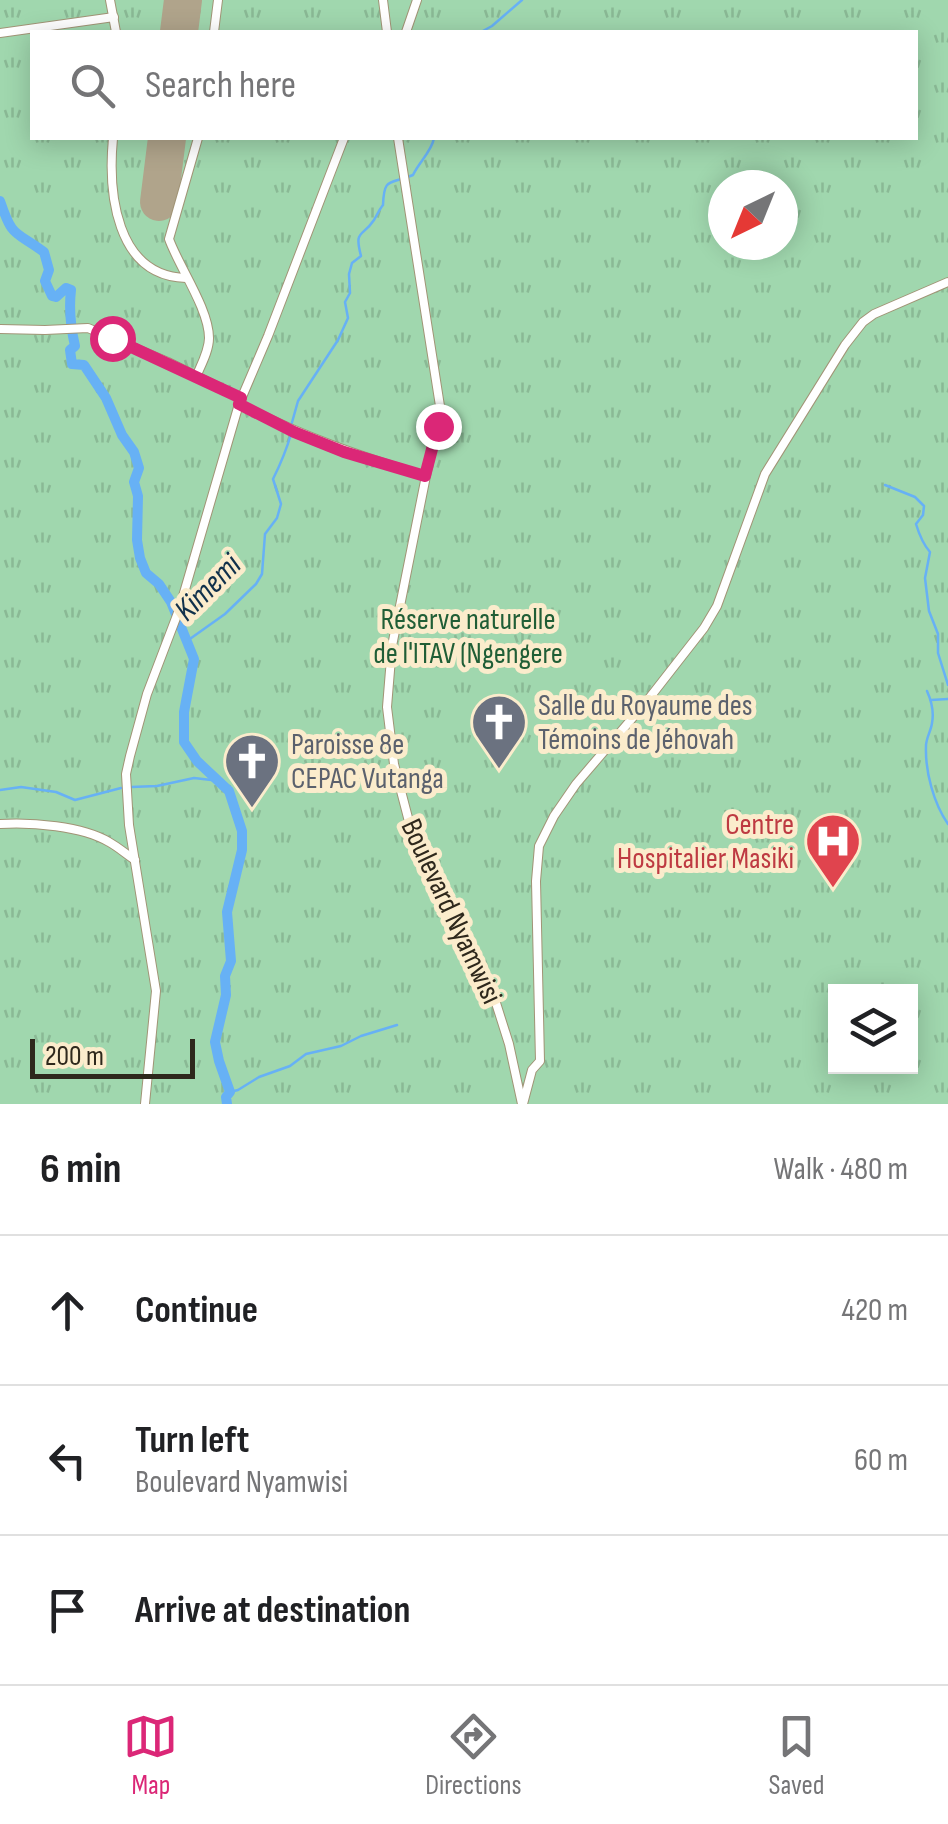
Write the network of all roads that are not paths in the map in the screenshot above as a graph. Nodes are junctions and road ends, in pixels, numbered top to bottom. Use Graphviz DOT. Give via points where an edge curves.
graph roads {
  1 [pos="110,0"];
  2 [pos="218,0"];
  3 [pos="384,0"];
  4 [pos="417,0"];
  5 [pos="114,17"];
  6 [pos="116,30"];
  7 [pos="214,30"];
  8 [pos="387,30"];
  9 [pos="407,30"];
  10 [pos="0,33"];
  11 [pos="113,140"];
  12 [pos="197,140"];
  13 [pos="343,140"];
  14 [pos="398,140"];
  15 [pos="186,278"];
  16 [pos="948,282"];
  17 [pos="0,328"];
  18 [pos="196,377"];
  19 [pos="240,401"];
  20 [pos="425,476"];
  21 [pos="0,824"];
  22 [pos="134,860"];
  23 [pos="145,1104"];
  24 [pos="522,1104"];
  1 -- 5 [label="street"];
  2 -- 7 [label="street"];
  3 -- 8 [label="street"];
  4 -- 9 [label="street"];
  5 -- 6 [label="street"];
  5 -- 10 [label="street"];
  11 -- 15 [label="street" via="110,173 120,228 156,271"];
  12 -- 15 [label="street" via="169,239"];
  13 -- 19 [label="street"];
  14 -- 20 [label="street, Boulevard Nyamwisi" via="440,406"];
  15 -- 18 [label="street" via="209,336"];
  16 -- 24 [label="street" via="874,314 845,345 765,474 718,606 576,784 540,840 540,1061"];
  17 -- 18 [label="street" via="98,332"];
  18 -- 19 [label="street"];
  19 -- 20 [label="street" via="292,431"];
  19 -- 22 [label="street" via="133,741 126,799"];
  20 -- 24 [label="street, Boulevard Nyamwisi" via="392,646 388,706 394,764 414,837 496,1003"];
  21 -- 22 [label="street" via="93,834"];
  22 -- 23 [label="street" via="156,991"];
}
